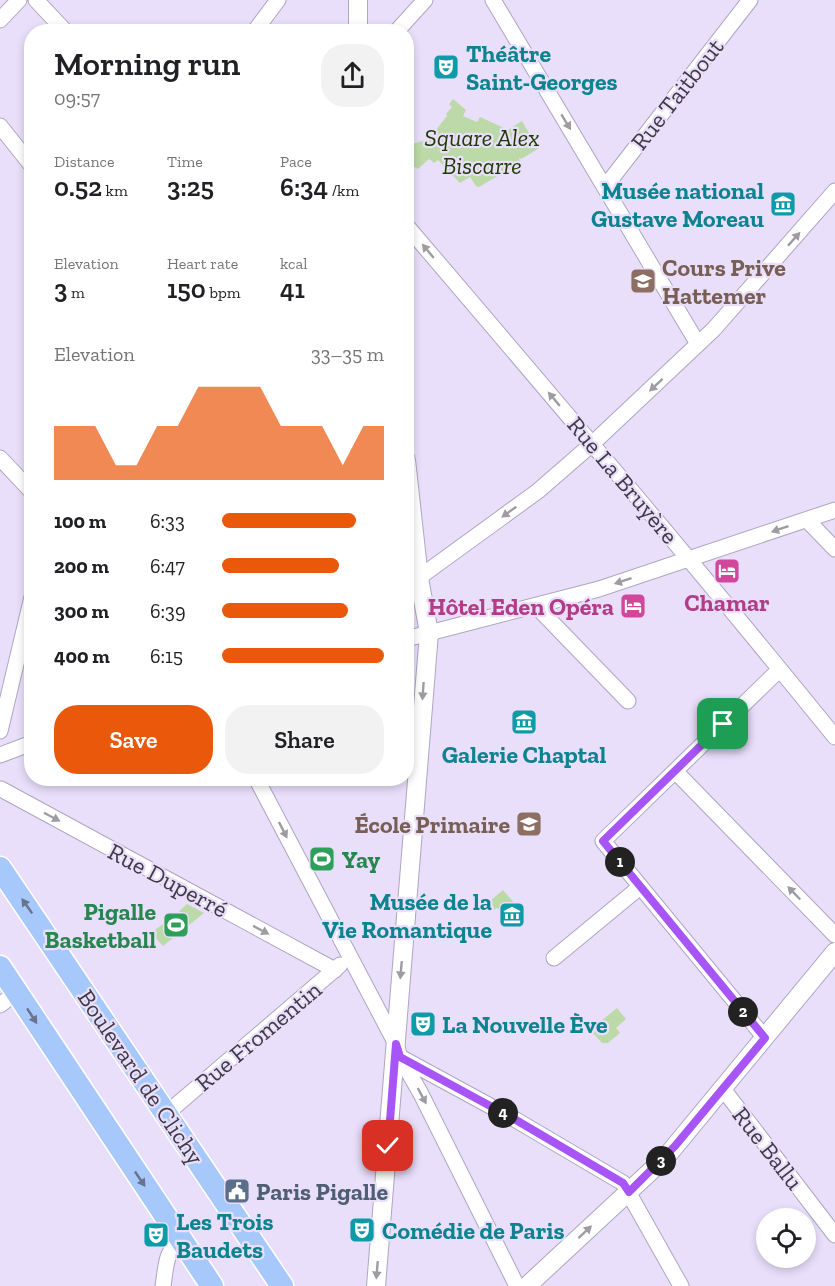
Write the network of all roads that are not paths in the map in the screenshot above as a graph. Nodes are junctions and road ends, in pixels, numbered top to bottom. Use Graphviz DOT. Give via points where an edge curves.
graph roads {
  1 [pos="19,0"];
  2 [pos="36,0"];
  3 [pos="278,0"];
  4 [pos="358,0"];
  5 [pos="425,0"];
  6 [pos="493,0"];
  7 [pos="750,0"];
  8 [pos="0,20"];
  9 [pos="58,24"];
  10 [pos="260,24"];
  11 [pos="358,24"];
  12 [pos="403,24"];
  13 [pos="0,126"];
  14 [pos="24,156"];
  15 [pos="605,187"];
  16 [pos="834,193"];
  17 [pos="414,234"];
  18 [pos="698,344"];
  19 [pos="592,444"];
  20 [pos="0,458"];
  21 [pos="24,484"];
  22 [pos="835,510"];
  23 [pos="807,520"];
  24 [pos="835,549"];
  25 [pos="690,559"];
  26 [pos="414,582"];
  27 [pos="414,586"];
  28 [pos="536,606"];
  29 [pos="24,630"];
  30 [pos="429,633"];
  31 [pos="414,637"];
  32 [pos="779,670"];
  33 [pos="628,701"];
  34 [pos="0,731"];
  35 [pos="835,737"];
  36 [pos="24,747"];
  37 [pos="0,755"];
  38 [pos="675,771"];
  39 [pos="260,786"];
  40 [pos="0,789"];
  41 [pos="0,868"];
  42 [pos="640,887"];
  43 [pos="835,935"];
  44 [pos="835,952"];
  45 [pos="349,958"];
  46 [pos="554,958"];
  47 [pos="0,968"];
  48 [pos="335,970"];
  49 [pos="8,998"];
  50 [pos="765,1038"];
  51 [pos="398,1051"];
  52 [pos="723,1089"];
  53 [pos="166,1114"];
  54 [pos="629,1192"];
  55 [pos="835,1234"];
  56 [pos="181,1239"];
  57 [pos="163,1286"];
  58 [pos="212,1286"];
  59 [pos="282,1286"];
  60 [pos="376,1286"];
  61 [pos="517,1286"];
  62 [pos="526,1286"];
  63 [pos="681,1286"];
  1 -- 8 [label="street"];
  2 -- 9 [label="street"];
  3 -- 10 [label="street"];
  4 -- 11 [label="street"];
  5 -- 12 [label="street"];
  6 -- 15 [label="street, one-way"];
  7 -- 15 [label="street, Rue Taitbout"];
  13 -- 14 [label="street"];
  15 -- 18 [label="street"];
  18 -- 16 [label="street, one-way"];
  19 -- 17 [label="street, Rue La Bruyère, one-way"];
  18 -- 19 [label="street, one-way"];
  19 -- 25 [label="street, Rue La Bruyère"];
  19 -- 26 [label="street, one-way" via="538,491"];
  20 -- 21 [label="street"];
  22 -- 23 [label="street"];
  23 -- 24 [label="street"];
  23 -- 25 [label="street, one-way"];
  25 -- 28 [label="street, one-way"];
  25 -- 32 [label="street, Rue La Bruyère"];
  27 -- 30 [label="street"];
  28 -- 30 [label="street"];
  28 -- 33 [label="street"];
  29 -- 34 [label="street"];
  30 -- 31 [label="street"];
  30 -- 51 [label="street, one-way"];
  32 -- 35 [label="street, Rue La Bruyère"];
  32 -- 38 [label="street"];
  36 -- 37 [label="street"];
  38 -- 42 [label="street" via="603,841"];
  43 -- 38 [label="street, one-way"];
  39 -- 45 [label="street, one-way"];
  40 -- 48 [label="street, Rue Duperré, one-way"];
  53 -- 41 [label="main road, Boulevard de Clichy, one-way"];
  42 -- 46 [label="street"];
  42 -- 50 [label="street"];
  44 -- 50 [label="street"];
  45 -- 48 [label="street, Rue Fromentin"];
  45 -- 51 [label="street"];
  47 -- 49 [label="main road"];
  48 -- 53 [label="street, Rue Fromentin"];
  49 -- 56 [label="main road, one-way"];
  50 -- 52 [label="street"];
  51 -- 54 [label="street" via="623,1183"];
  51 -- 60 [label="street, one-way"];
  51 -- 61 [label="street, one-way"];
  52 -- 54 [label="street" via="671,1152"];
  52 -- 55 [label="street, Rue Ballu"];
  53 -- 59 [label="main road, Boulevard de Clichy"];
  62 -- 54 [label="street, one-way"];
  54 -- 63 [label="street"];
  56 -- 57 [label="street" via="172,1245"];
  56 -- 58 [label="main road"];
}
